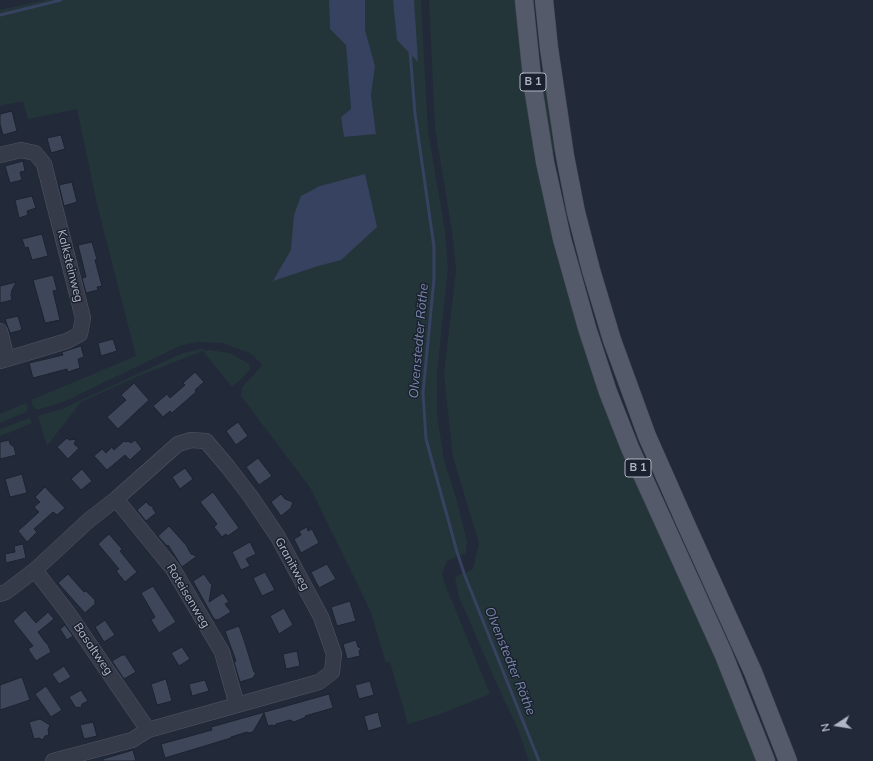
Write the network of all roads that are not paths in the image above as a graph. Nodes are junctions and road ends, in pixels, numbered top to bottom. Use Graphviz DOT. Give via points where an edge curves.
graph roads {
  1 [pos="524,0"];
  2 [pos="544,0"];
  3 [pos="0,155"];
  4 [pos="0,331"];
  5 [pos="4,360"];
  6 [pos="116,498"];
  7 [pos="35,570"];
  8 [pos="0,594"];
  9 [pos="237,705"];
  10 [pos="148,730"];
  11 [pos="53,761"];
  12 [pos="766,761"];
  13 [pos="788,761"];
  1 -- 12 [label="main road, B 1" via="533,87 545,162 570,271 587,328 608,392 642,476 723,653"];
  2 -- 13 [label="main road, B 1" via="565,156 576,212 612,340 671,491 760,689"];
  3 -- 5 [label="street, Kalksteinweg" via="21,150 35,152 44,164 83,318 80,334 67,341"];
  4 -- 5 [label="street"];
  6 -- 7 [label="street, Granitweg"];
  6 -- 9 [label="street, Roteisenweg" via="173,569 222,652"];
  6 -- 9 [label="street, Granitweg" via="178,444 191,440 206,440 246,490 278,537 321,617 334,654 332,672 319,682"];
  7 -- 8 [label="street, Granitweg"];
  7 -- 10 [label="street, Basaltweg" via="68,613"];
  9 -- 10 [label="street, Granitweg"];
  10 -- 11 [label="street, Granitweg" via="132,740"];
}
